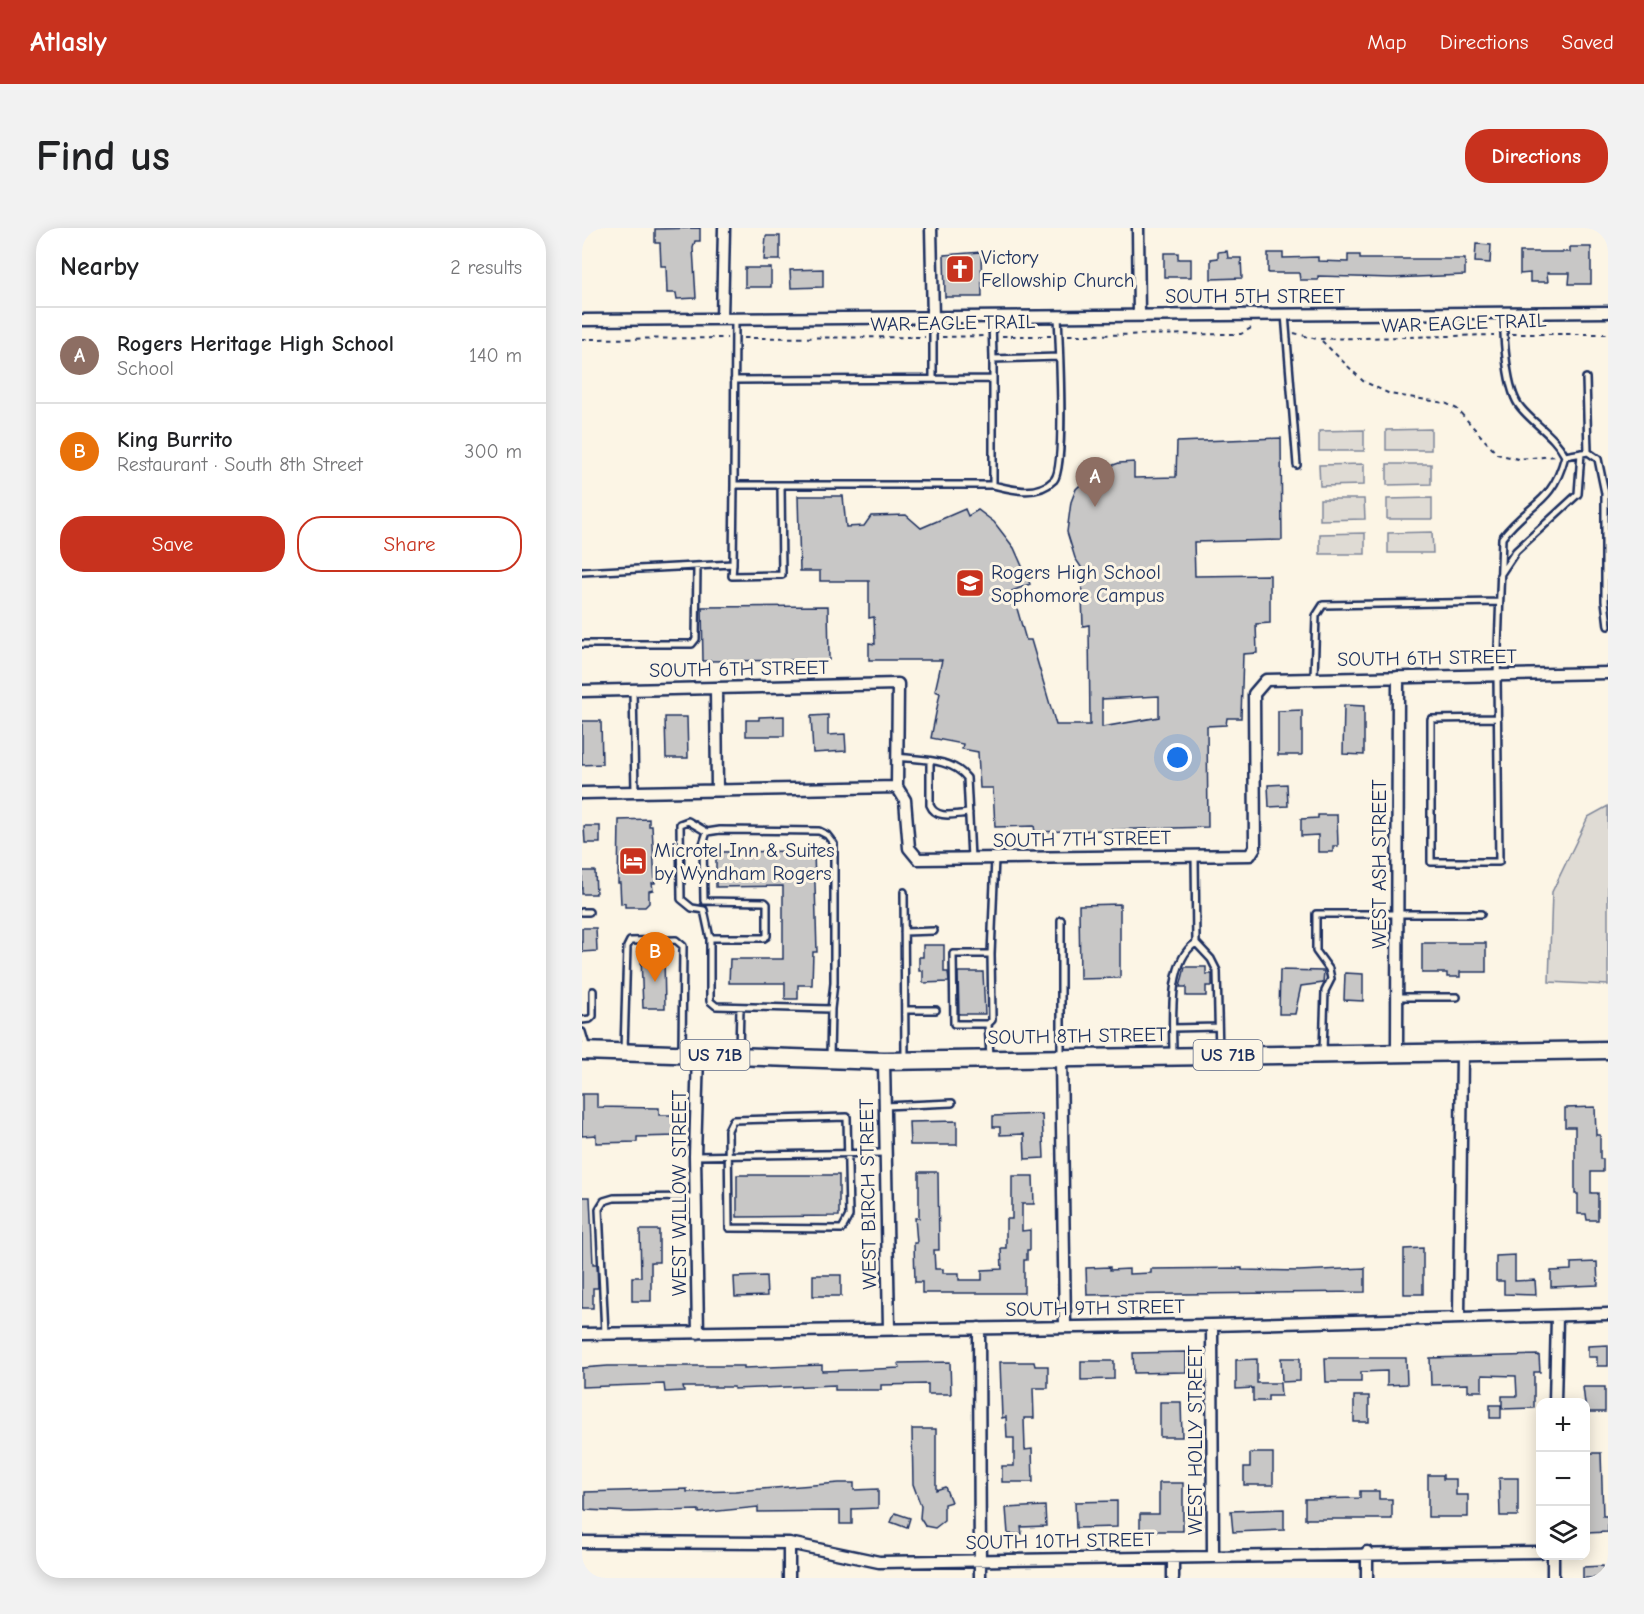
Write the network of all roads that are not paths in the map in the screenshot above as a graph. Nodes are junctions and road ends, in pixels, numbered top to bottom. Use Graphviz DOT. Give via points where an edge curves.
graph roads {
  1 [pos="724,228"];
  2 [pos="932,228"];
  3 [pos="1138,228"];
  4 [pos="1504,312"];
  5 [pos="1608,312"];
  6 [pos="1285,313"];
  7 [pos="1139,315"];
  8 [pos="1058,316"];
  9 [pos="992,318"];
  10 [pos="722,319"];
  11 [pos="735,319"];
  12 [pos="933,319"];
  13 [pos="582,320"];
  14 [pos="1059,357"];
  15 [pos="993,359"];
  16 [pos="1586,378"];
  17 [pos="933,379"];
  18 [pos="993,379"];
  19 [pos="734,380"];
  20 [pos="1588,452"];
  21 [pos="1581,453"];
  22 [pos="1565,456"];
  23 [pos="1297,465"];
  24 [pos="734,485"];
  25 [pos="781,485"];
  26 [pos="993,485"];
  27 [pos="733,564"];
  28 [pos="697,567"];
  29 [pos="582,572"];
  30 [pos="1500,576"];
  31 [pos="1499,602"];
  32 [pos="1608,626"];
  33 [pos="582,644"];
  34 [pos="1608,673"];
  35 [pos="1497,675"];
  36 [pos="1314,677"];
  37 [pos="1398,677"];
  38 [pos="716,688"];
  39 [pos="633,690"];
  40 [pos="582,691"];
  41 [pos="1498,718"];
  42 [pos="897,757"];
  43 [pos="930,762"];
  44 [pos="897,787"];
  45 [pos="717,790"];
  46 [pos="582,793"];
  47 [pos="635,793"];
  48 [pos="969,813"];
  49 [pos="707,832"];
  50 [pos="1256,847"];
  51 [pos="1195,856"];
  52 [pos="971,858"];
  53 [pos="995,858"];
  54 [pos="904,892"];
  55 [pos="704,902"];
  56 [pos="704,910"];
  57 [pos="582,912"];
  58 [pos="589,912"];
  59 [pos="1481,914"];
  60 [pos="1396,916"];
  61 [pos="1061,920"];
  62 [pos="904,932"];
  63 [pos="934,932"];
  64 [pos="710,938"];
  65 [pos="1196,943"];
  66 [pos="991,954"];
  67 [pos="593,991"];
  68 [pos="1457,997"];
  69 [pos="1396,998"];
  70 [pos="740,1007"];
  71 [pos="831,1009"];
  72 [pos="905,1010"];
  73 [pos="936,1010"];
  74 [pos="582,1020"];
  75 [pos="988,1024"];
  76 [pos="1218,1027"];
  77 [pos="1173,1028"];
  78 [pos="582,1032"];
  79 [pos="1608,1050"];
  80 [pos="584,1051"];
  81 [pos="624,1052"];
  82 [pos="1397,1052"];
  83 [pos="1462,1052"];
  84 [pos="1323,1053"];
  85 [pos="690,1054"];
  86 [pos="1219,1055"];
  87 [pos="739,1056"];
  88 [pos="1173,1056"];
  89 [pos="1061,1058"];
  90 [pos="830,1059"];
  91 [pos="990,1059"];
  92 [pos="905,1060"];
  93 [pos="884,1061"];
  94 [pos="952,1102"];
  95 [pos="885,1106"];
  96 [pos="885,1153"];
  97 [pos="848,1154"];
  98 [pos="695,1156"];
  99 [pos="728,1156"];
  100 [pos="697,1197"];
  101 [pos="1608,1314"];
  102 [pos="1459,1317"];
  103 [pos="1557,1317"];
  104 [pos="1065,1325"];
  105 [pos="1212,1325"];
  106 [pos="889,1328"];
  107 [pos="979,1328"];
  108 [pos="698,1333"];
  109 [pos="582,1334"];
  110 [pos="605,1334"];
  111 [pos="1555,1398"];
  112 [pos="582,1542"];
  113 [pos="789,1543"];
  114 [pos="1536,1551"];
  115 [pos="1367,1552"];
  116 [pos="1213,1556"];
  117 [pos="1173,1557"];
  118 [pos="1553,1560"];
  119 [pos="980,1561"];
  120 [pos="789,1578"];
  121 [pos="980,1578"];
  122 [pos="1173,1578"];
  123 [pos="1367,1578"];
  124 [pos="1553,1578"];
  1 -- 10 [label="street"];
  2 -- 12 [label="street"];
  3 -- 7 [label="street"];
  4 -- 5 [label="street, SOUTH 5TH STREET"];
  4 -- 6 [label="street, SOUTH 5TH STREET"];
  4 -- 22 [label="lane" via="1503,335 1518,406 1557,441"];
  6 -- 7 [label="street, SOUTH 5TH STREET"];
  6 -- 23 [label="lane"];
  7 -- 8 [label="street, SOUTH 5TH STREET"];
  8 -- 9 [label="street, SOUTH 5TH STREET"];
  8 -- 14 [label="lane"];
  9 -- 12 [label="street, SOUTH 5TH STREET"];
  9 -- 15 [label="lane"];
  10 -- 11 [label="street, SOUTH 5TH STREET"];
  10 -- 13 [label="street, SOUTH 5TH STREET"];
  11 -- 12 [label="street, SOUTH 5TH STREET"];
  11 -- 19 [label="lane"];
  12 -- 17 [label="lane"];
  14 -- 15 [label="lane"];
  14 -- 26 [label="lane" via="1061,441 1056,479 1037,491"];
  15 -- 18 [label="lane"];
  16 -- 20 [label="lane"];
  17 -- 18 [label="lane"];
  17 -- 19 [label="lane"];
  18 -- 26 [label="lane"];
  19 -- 24 [label="lane"];
  20 -- 21 [label="lane"];
  20 -- 32 [label="lane" via="1598,459 1605,493"];
  21 -- 22 [label="lane"];
  21 -- 30 [label="lane" via="1578,494 1516,551"];
  22 -- 30 [label="lane" via="1550,493 1502,538"];
  24 -- 25 [label="lane"];
  24 -- 27 [label="lane"];
  25 -- 26 [label="lane"];
  25 -- 27 [label="lane" via="782,575 732,576"];
  27 -- 28 [label="lane"];
  28 -- 29 [label="lane"];
  28 -- 33 [label="lane" via="696,639 692,644"];
  30 -- 31 [label="lane"];
  31 -- 35 [label="lane"];
  31 -- 36 [label="lane" via="1323,605 1316,616"];
  34 -- 35 [label="street, SOUTH 6TH STREET"];
  35 -- 37 [label="street, SOUTH 6TH STREET"];
  35 -- 41 [label="lane"];
  36 -- 37 [label="street, SOUTH 6TH STREET"];
  36 -- 50 [label="street, SOUTH 6TH STREET" via="1266,680 1254,694"];
  37 -- 60 [label="street, WEST ASH STREET"];
  38 -- 39 [label="street, SOUTH 6TH STREET"];
  38 -- 42 [label="street, SOUTH 6TH STREET" via="898,684"];
  38 -- 45 [label="street"];
  39 -- 40 [label="street, SOUTH 6TH STREET"];
  39 -- 47 [label="lane"];
  41 -- 41 [label="lane" via="1499,862 1431,862 1431,719"];
  42 -- 43 [label="lane"];
  42 -- 44 [label="street"];
  43 -- 48 [label="lane" via="960,769 967,778"];
  43 -- 48 [label="lane" via="933,811 940,815"];
  44 -- 45 [label="street"];
  44 -- 52 [label="street, SOUTH 7TH STREET" via="905,800 909,848 918,859"];
  45 -- 47 [label="street"];
  46 -- 47 [label="street"];
  48 -- 52 [label="lane"];
  49 -- 55 [label="lane" via="703,844"];
  49 -- 56 [label="lane" via="688,821 680,824 681,899 692,908"];
  49 -- 71 [label="lane" via="819,831 834,844"];
  50 -- 51 [label="street, SOUTH 7TH STREET" via="1250,855"];
  51 -- 53 [label="street, SOUTH 7TH STREET"];
  51 -- 65 [label="lane"];
  52 -- 53 [label="street, SOUTH 7TH STREET"];
  53 -- 66 [label="lane"];
  54 -- 62 [label="lane"];
  55 -- 56 [label="lane"];
  55 -- 64 [label="lane" via="767,904 764,938"];
  56 -- 64 [label="lane"];
  57 -- 58 [label="lane"];
  59 -- 60 [label="lane"];
  60 -- 69 [label="street, WEST ASH STREET"];
  60 -- 84 [label="lane" via="1316,914 1316,951 1331,979 1325,991"];
  61 -- 89 [label="lane"];
  62 -- 63 [label="lane"];
  62 -- 72 [label="lane"];
  64 -- 70 [label="lane" via="710,1001 716,1006"];
  65 -- 76 [label="lane" via="1217,971"];
  65 -- 77 [label="lane" via="1183,955 1176,974"];
  66 -- 75 [label="lane" via="992,1020"];
  66 -- 75 [label="lane" via="953,954 954,1024"];
  67 -- 74 [label="lane" via="593,1016"];
  68 -- 69 [label="lane"];
  69 -- 82 [label="street, WEST ASH STREET"];
  70 -- 71 [label="lane"];
  70 -- 87 [label="lane"];
  71 -- 90 [label="lane"];
  72 -- 73 [label="lane"];
  72 -- 92 [label="lane"];
  75 -- 91 [label="lane"];
  76 -- 77 [label="lane"];
  76 -- 86 [label="lane"];
  77 -- 88 [label="lane"];
  78 -- 80 [label="lane"];
  79 -- 83 [label="main road, SOUTH 8TH STREET / US 71B"];
  80 -- 81 [label="main road, SOUTH 8TH STREET / US 71B"];
  81 -- 85 [label="main road, SOUTH 8TH STREET / US 71B"];
  81 -- 85 [label="lane" via="630,940 676,940 682,946"];
  82 -- 83 [label="main road, SOUTH 8TH STREET / US 71B"];
  82 -- 84 [label="main road, SOUTH 8TH STREET / US 71B"];
  83 -- 102 [label="street"];
  84 -- 86 [label="main road, SOUTH 8TH STREET / US 71B"];
  85 -- 87 [label="main road, SOUTH 8TH STREET / US 71B"];
  85 -- 98 [label="street, WEST WILLOW STREET"];
  86 -- 88 [label="main road, SOUTH 8TH STREET / US 71B"];
  87 -- 90 [label="main road, SOUTH 8TH STREET / US 71B"];
  88 -- 89 [label="main road, SOUTH 8TH STREET / US 71B"];
  89 -- 91 [label="main road, SOUTH 8TH STREET / US 71B"];
  89 -- 104 [label="street"];
  90 -- 93 [label="main road, SOUTH 8TH STREET / US 71B"];
  91 -- 92 [label="main road, SOUTH 8TH STREET / US 71B"];
  92 -- 93 [label="main road, SOUTH 8TH STREET / US 71B"];
  93 -- 95 [label="street, WEST BIRCH STREET"];
  94 -- 95 [label="lane"];
  95 -- 96 [label="street, WEST BIRCH STREET"];
  96 -- 97 [label="lane"];
  96 -- 106 [label="street, WEST BIRCH STREET"];
  97 -- 99 [label="lane"];
  97 -- 99 [label="lane" via="847,1117 732,1120"];
  97 -- 99 [label="lane" via="849,1216 842,1229 729,1228"];
  98 -- 99 [label="lane"];
  98 -- 100 [label="street, WEST WILLOW STREET"];
  100 -- 108 [label="street, WEST WILLOW STREET"];
  100 -- 110 [label="lane" via="604,1200 598,1209"];
  101 -- 103 [label="street, SOUTH 9TH STREET"];
  102 -- 103 [label="street, SOUTH 9TH STREET"];
  102 -- 105 [label="street, SOUTH 9TH STREET"];
  103 -- 111 [label="street"];
  104 -- 105 [label="street, SOUTH 9TH STREET"];
  104 -- 107 [label="street, SOUTH 9TH STREET"];
  105 -- 116 [label="street, WEST HOLLY STREET"];
  106 -- 107 [label="street, SOUTH 9TH STREET"];
  106 -- 108 [label="street, SOUTH 9TH STREET"];
  107 -- 119 [label="street"];
  108 -- 110 [label="street, SOUTH 9TH STREET"];
  109 -- 110 [label="street, SOUTH 9TH STREET"];
  112 -- 113 [label="street, SOUTH 10TH STREET"];
  113 -- 119 [label="street, SOUTH 10TH STREET" via="879,1562"];
  113 -- 120 [label="street"];
  114 -- 115 [label="street, SOUTH 10TH STREET"];
  115 -- 116 [label="street, SOUTH 10TH STREET"];
  115 -- 123 [label="street"];
  116 -- 117 [label="street, SOUTH 10TH STREET"];
  117 -- 119 [label="street, SOUTH 10TH STREET"];
  117 -- 122 [label="street, WEST HOLLY STREET"];
  118 -- 124 [label="street"];
  119 -- 121 [label="street"];
}
